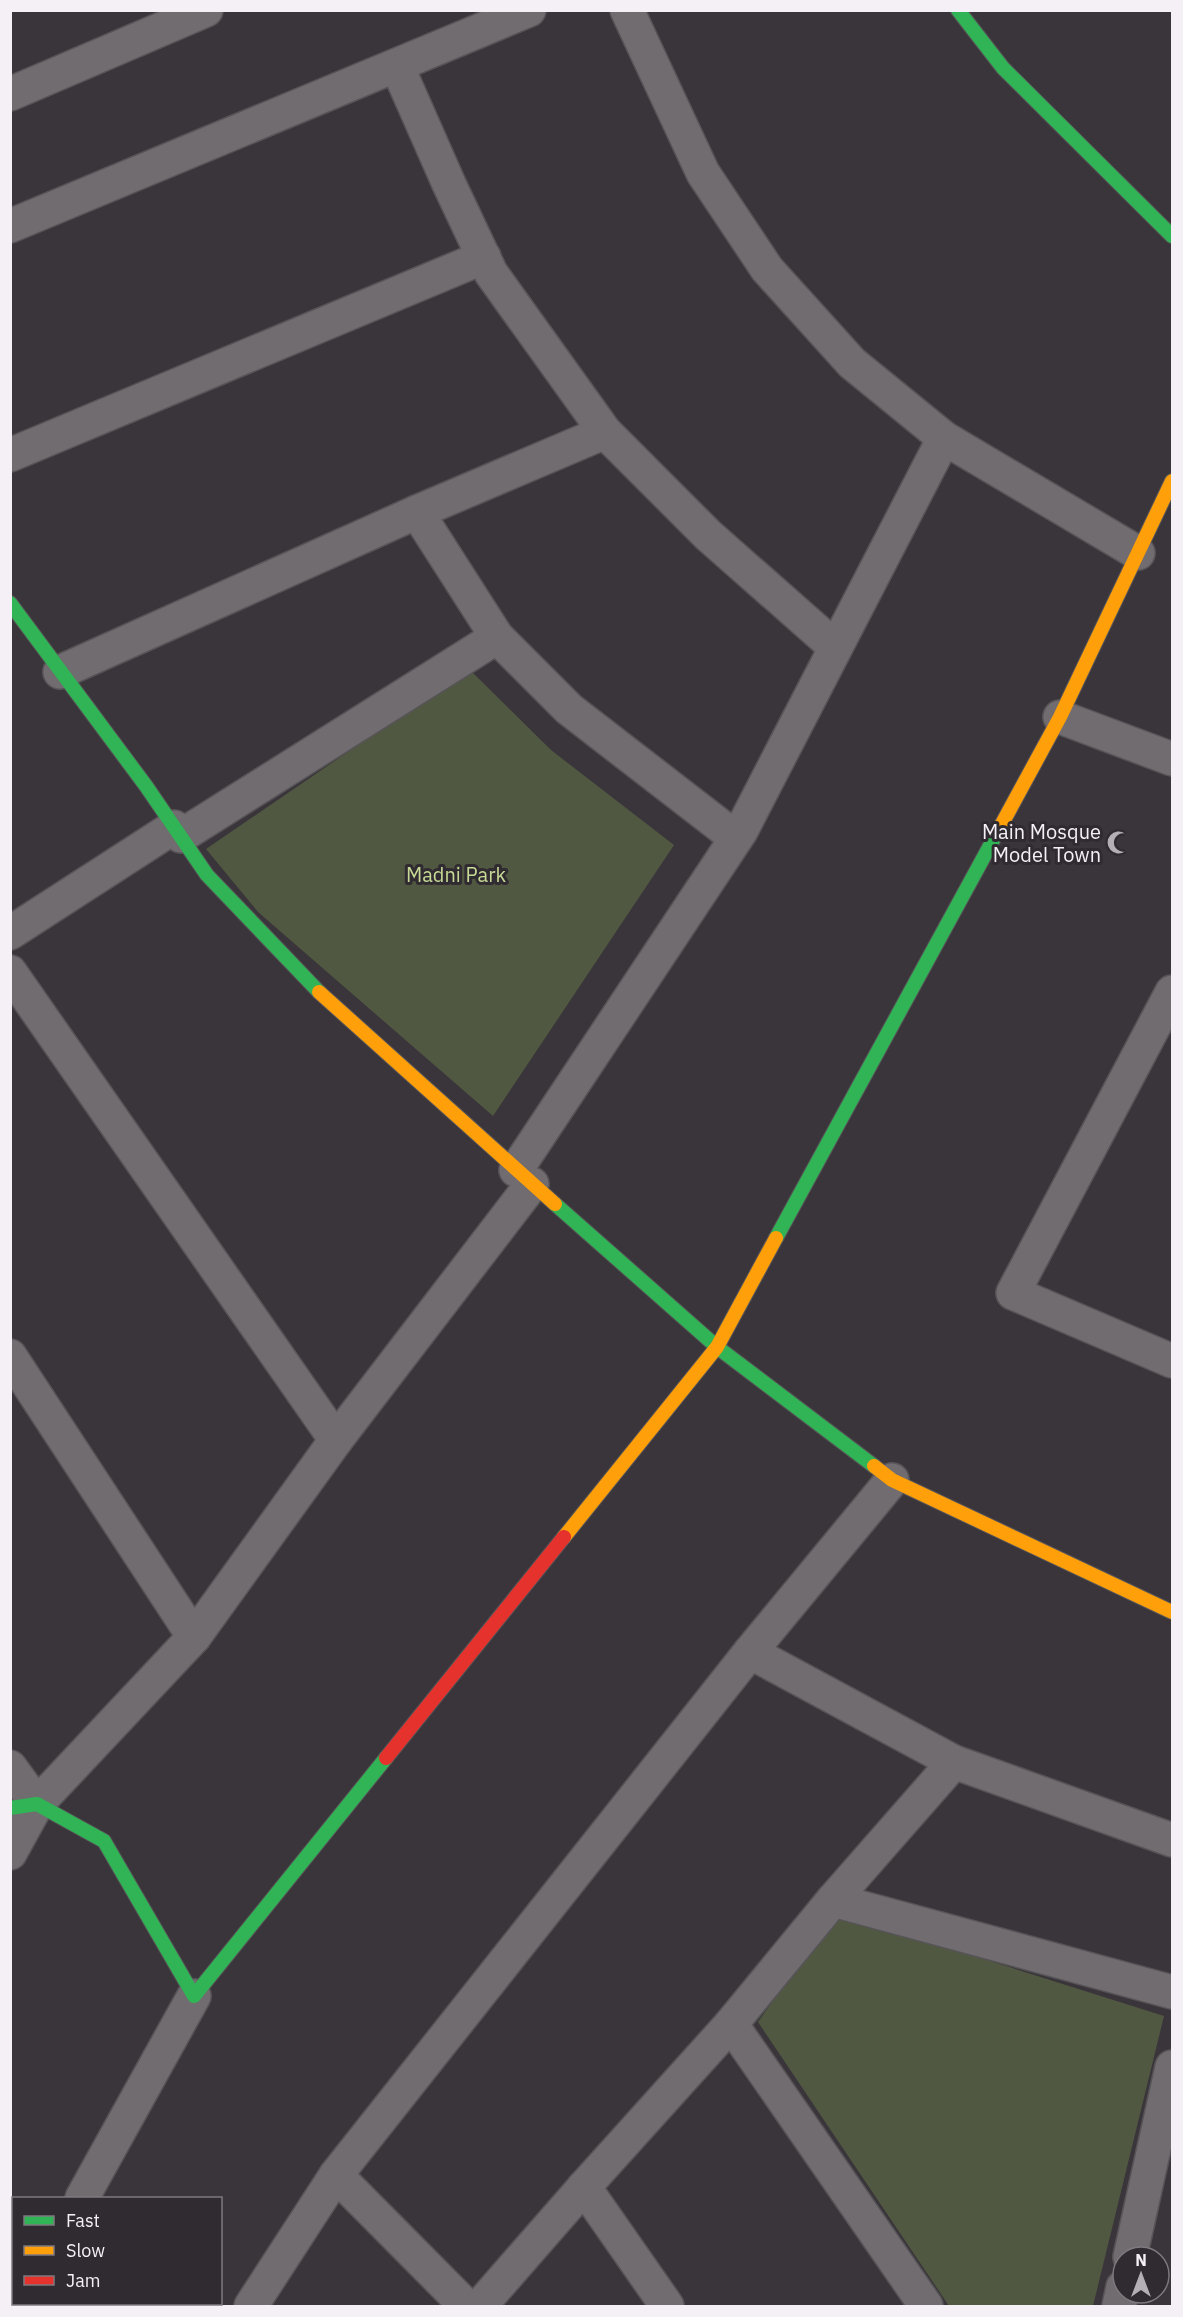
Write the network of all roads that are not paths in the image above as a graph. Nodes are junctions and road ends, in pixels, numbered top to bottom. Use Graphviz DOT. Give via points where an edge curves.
graph roads {
  1 [pos="206,10"];
  2 [pos="529,10"];
  3 [pos="627,10"];
  4 [pos="958,10"];
  5 [pos="398,66"];
  6 [pos="10,94"];
  7 [pos="10,226"];
  8 [pos="1173,236"];
  9 [pos="484,257"];
  10 [pos="605,432"];
  11 [pos="944,438"];
  12 [pos="10,455"];
  13 [pos="1173,480"];
  14 [pos="417,512"];
  15 [pos="1138,553"];
  16 [pos="10,603"];
  17 [pos="497,637"];
  18 [pos="835,647"];
  19 [pos="60,672"];
  20 [pos="1060,717"];
  21 [pos="1173,759"];
  22 [pos="178,832"];
  23 [pos="736,838"];
  24 [pos="10,933"];
  25 [pos="10,972"];
  26 [pos="1173,992"];
  27 [pos="524,1177"];
  28 [pos="717,1347"];
  29 [pos="10,1356"];
  30 [pos="1173,1361"];
  31 [pos="336,1440"];
  32 [pos="892,1480"];
  33 [pos="1173,1612"];
  34 [pos="194,1637"];
  35 [pos="750,1652"];
  36 [pos="954,1762"];
  37 [pos="10,1767"];
  38 [pos="24,1806"];
  39 [pos="1173,1840"];
  40 [pos="10,1853"];
  41 [pos="834,1900"];
  42 [pos="1173,1992"];
  43 [pos="194,1996"];
  44 [pos="731,2024"];
  45 [pos="1173,2067"];
  46 [pos="336,2175"];
  47 [pos="584,2187"];
  48 [pos="83,2197"];
  49 [pos="1133,2245"];
  50 [pos="251,2307"];
  51 [pos="466,2307"];
  52 [pos="480,2307"];
  53 [pos="667,2307"];
  54 [pos="926,2307"];
  1 -- 6 [label="street"];
  2 -- 5 [label="street"];
  3 -- 11 [label="street" via="703,173 767,270 852,363"];
  4 -- 8 [label="street" via="1003,68"];
  5 -- 7 [label="street"];
  5 -- 9 [label="street"];
  9 -- 10 [label="street" via="491,273"];
  9 -- 12 [label="street"];
  10 -- 14 [label="street"];
  10 -- 18 [label="street" via="708,535"];
  11 -- 15 [label="street"];
  11 -- 18 [label="street"];
  13 -- 15 [label="street"];
  14 -- 17 [label="street"];
  14 -- 19 [label="street"];
  15 -- 20 [label="street"];
  16 -- 19 [label="street"];
  17 -- 22 [label="street"];
  17 -- 23 [label="street" via="569,709"];
  18 -- 23 [label="street"];
  19 -- 22 [label="street"];
  20 -- 21 [label="street"];
  20 -- 28 [label="street"];
  22 -- 24 [label="street"];
  22 -- 27 [label="street" via="207,875 317,990"];
  23 -- 27 [label="street"];
  25 -- 31 [label="street"];
  26 -- 30 [label="street" via="1013,1293"];
  27 -- 28 [label="street"];
  27 -- 31 [label="street"];
  28 -- 32 [label="street"];
  28 -- 43 [label="street"];
  29 -- 34 [label="street"];
  31 -- 34 [label="street"];
  32 -- 33 [label="street"];
  32 -- 35 [label="street"];
  34 -- 38 [label="street"];
  35 -- 36 [label="street"];
  35 -- 46 [label="street"];
  36 -- 39 [label="street"];
  36 -- 41 [label="street"];
  37 -- 38 [label="street"];
  38 -- 40 [label="street"];
  38 -- 43 [label="street" via="104,1841"];
  41 -- 42 [label="street"];
  41 -- 44 [label="street"];
  43 -- 48 [label="street"];
  44 -- 47 [label="street"];
  44 -- 54 [label="street"];
  45 -- 49 [label="street"];
  46 -- 50 [label="street"];
  46 -- 51 [label="street"];
  47 -- 52 [label="street"];
  47 -- 53 [label="street"];
}
